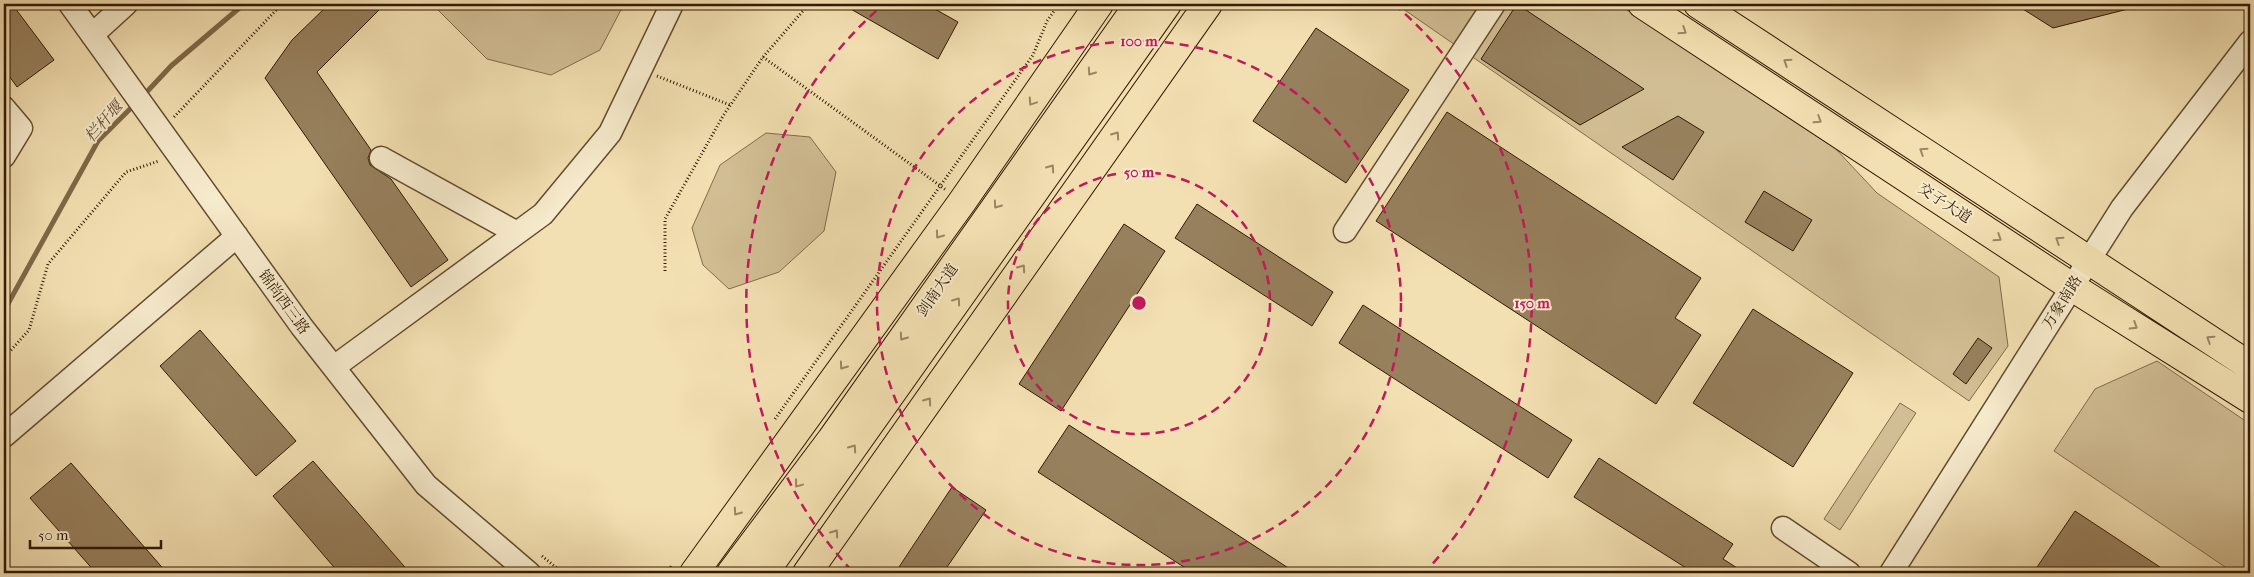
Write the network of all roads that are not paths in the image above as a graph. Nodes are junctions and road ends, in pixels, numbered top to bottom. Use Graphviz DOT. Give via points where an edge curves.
graph roads {
  1 [pos="70,4"];
  2 [pos="126,4"];
  3 [pos="672,4"];
  4 [pos="1099,4"];
  5 [pos="1139,4"];
  6 [pos="1167,4"];
  7 [pos="1208,4"];
  8 [pos="1494,4"];
  9 [pos="1642,4"];
  10 [pos="1698,4"];
  11 [pos="92,35"];
  12 [pos="2250,42"];
  13 [pos="4,108"];
  14 [pos="4,156"];
  15 [pos="382,158"];
  16 [pos="1345,231"];
  17 [pos="517,233"];
  18 [pos="237,236"];
  19 [pos="2089,260"];
  20 [pos="2072,287"];
  21 [pos="2250,366"];
  22 [pos="334,368"];
  23 [pos="2250,399"];
  24 [pos="4,436"];
  25 [pos="831,440"];
  26 [pos="766,471"];
  27 [pos="1783,528"];
  28 [pos="535,564"];
  29 [pos="686,565"];
  30 [pos="732,573"];
  31 [pos="764,573"];
  32 [pos="806,573"];
  33 [pos="1850,573"];
  34 [pos="1891,573"];
  1 -- 11 [label="street, 锦尚西三路"];
  2 -- 11 [label="street"];
  3 -- 17 [label="street" via="610,133 543,214"];
  4 -- 26 [label="main road, one-way" via="962,202"];
  5 -- 25 [label="main road, 剑南大道, one-way"];
  31 -- 6 [label="main road, 剑南大道, one-way"];
  32 -- 7 [label="main road, one-way"];
  8 -- 16 [label="street"];
  9 -- 20 [label="main road, 交子大道, one-way"];
  19 -- 10 [label="main road, 交子大道, one-way"];
  11 -- 18 [label="street, 锦尚西三路"];
  12 -- 19 [label="street, 万象南路" via="2122,208"];
  13 -- 14 [label="street" via="21,128"];
  15 -- 17 [label="street"];
  17 -- 22 [label="street"];
  18 -- 22 [label="street, 锦尚西三路"];
  18 -- 24 [label="street"];
  19 -- 20 [label="street, 万象南路"];
  21 -- 19 [label="main road, 交子大道, one-way"];
  20 -- 23 [label="main road, 交子大道, one-way"];
  20 -- 34 [label="street, 万象南路"];
  22 -- 28 [label="street, 锦尚西三路" via="426,485"];
  25 -- 26 [label="main road"];
  25 -- 30 [label="main road, 剑南大道, one-way"];
  26 -- 29 [label="main road, one-way"];
  27 -- 33 [label="street"];
}
